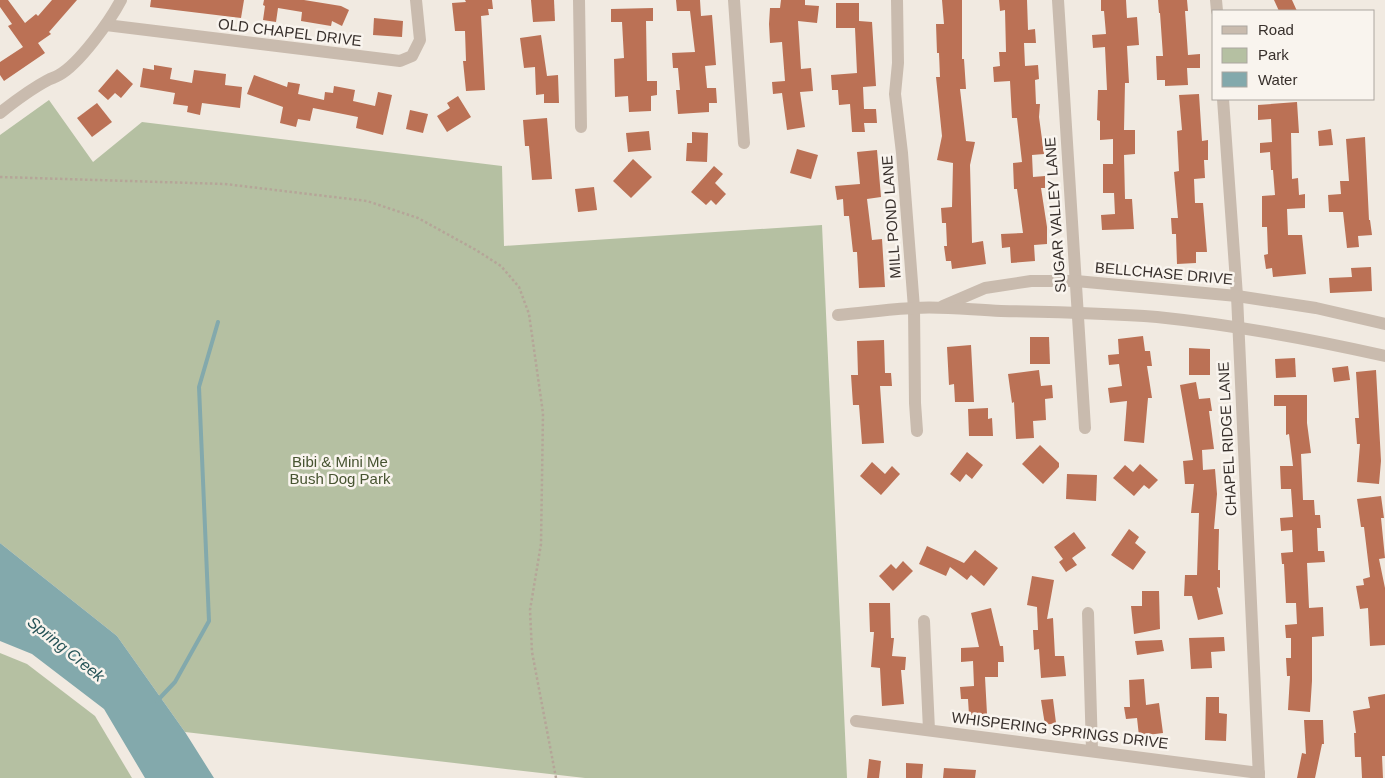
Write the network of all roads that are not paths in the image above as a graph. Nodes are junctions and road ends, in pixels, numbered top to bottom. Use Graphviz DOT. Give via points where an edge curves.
graph roads {
  1 [pos="121,0"];
  2 [pos="416,0"];
  3 [pos="579,0"];
  4 [pos="734,0"];
  5 [pos="897,0"];
  6 [pos="1058,0"];
  7 [pos="106,25"];
  8 [pos="1223,100"];
  9 [pos="0,113"];
  10 [pos="581,128"];
  11 [pos="744,143"];
  12 [pos="1076,282"];
  13 [pos="1237,296"];
  14 [pos="941,307"];
  15 [pos="914,308"];
  16 [pos="1078,312"];
  17 [pos="838,315"];
  18 [pos="1385,324"];
  19 [pos="1237,328"];
  20 [pos="1385,356"];
  21 [pos="1085,428"];
  22 [pos="917,431"];
  23 [pos="1088,613"];
  24 [pos="924,621"];
  25 [pos="856,720"];
  26 [pos="929,730"];
  27 [pos="1092,750"];
  28 [pos="1259,776"];
  1 -- 7 [label="street"];
  2 -- 7 [label="street, OLD CHAPEL DRIVE" via="420,40 412,56 400,61"];
  3 -- 10 [label="street"];
  4 -- 11 [label="street"];
  5 -- 15 [label="street, MILL POND LANE" via="895,94"];
  6 -- 12 [label="street, SUGAR VALLEY LANE"];
  7 -- 9 [label="street" via="70,67"];
  8 -- 13 [label="street, CHAPEL RIDGE LANE"];
  12 -- 13 [label="street, BELLCHASE DRIVE"];
  12 -- 14 [label="street, BELLCHASE DRIVE" via="1031,281 985,288"];
  12 -- 16 [label="street, SUGAR VALLEY LANE"];
  13 -- 18 [label="street, BELLCHASE DRIVE" via="1316,308"];
  13 -- 19 [label="street, CHAPEL RIDGE LANE"];
  14 -- 15 [label="street, BELLCHASE DRIVE"];
  14 -- 16 [label="street, BELLCHASE DRIVE"];
  15 -- 17 [label="street, BELLCHASE DRIVE"];
  15 -- 22 [label="street, MILL POND LANE"];
  16 -- 19 [label="street, BELLCHASE DRIVE"];
  16 -- 21 [label="street, SUGAR VALLEY LANE"];
  19 -- 20 [label="street, BELLCHASE DRIVE"];
  19 -- 28 [label="street, CHAPEL RIDGE LANE"];
  23 -- 27 [label="street"];
  24 -- 26 [label="street"];
  25 -- 26 [label="street, WHISPERING SPRINGS DRIVE"];
  26 -- 27 [label="street, WHISPERING SPRINGS DRIVE"];
  27 -- 28 [label="street, WHISPERING SPRINGS DRIVE"];
}
